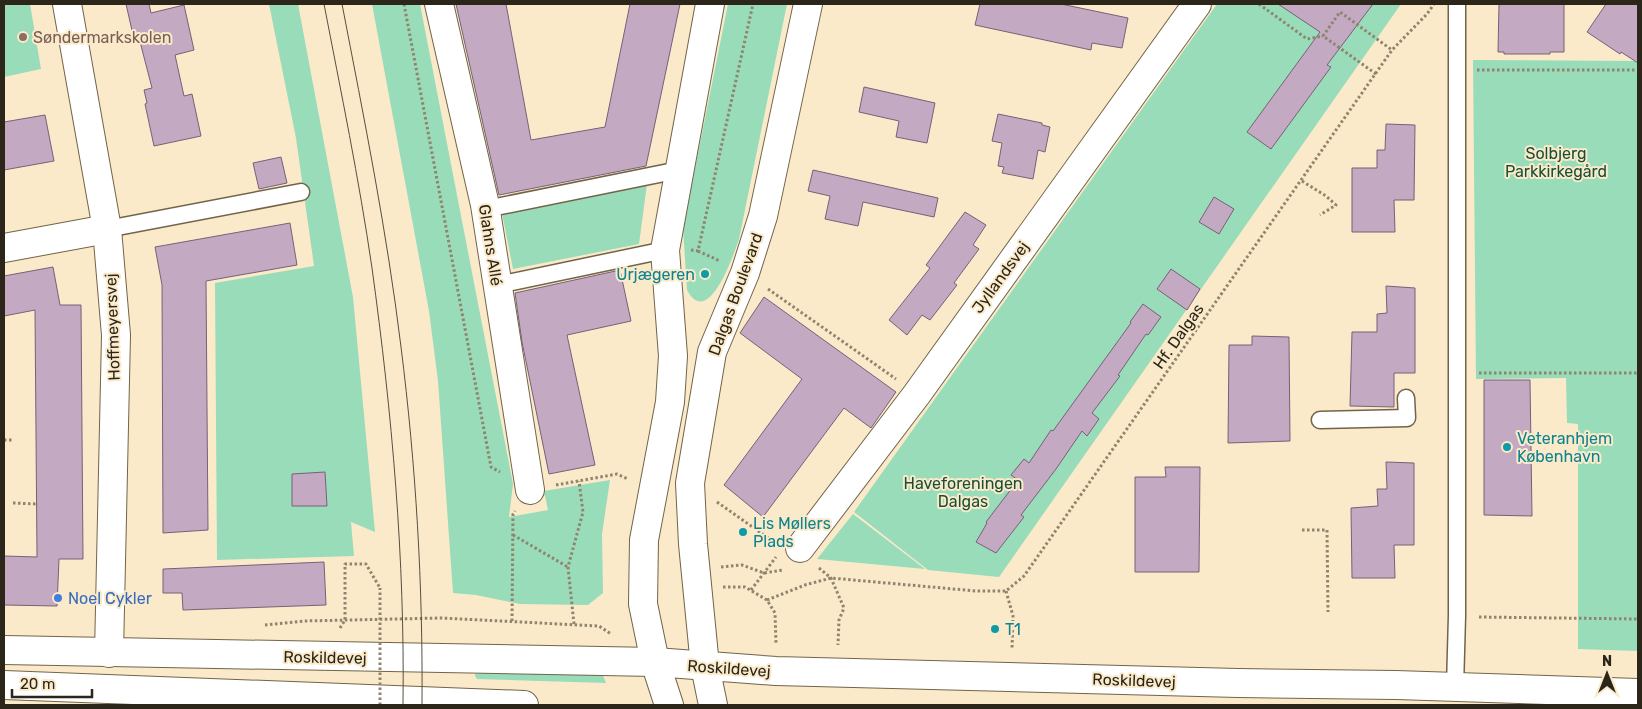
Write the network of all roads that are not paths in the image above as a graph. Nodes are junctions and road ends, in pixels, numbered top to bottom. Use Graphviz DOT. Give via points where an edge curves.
graph roads {
  1 [pos="67,4"];
  2 [pos="440,4"];
  3 [pos="710,4"];
  4 [pos="808,4"];
  5 [pos="1197,4"];
  6 [pos="1457,4"];
  7 [pos="680,170"];
  8 [pos="301,192"];
  9 [pos="486,209"];
  10 [pos="107,229"];
  11 [pos="4,248"];
  12 [pos="665,250"];
  13 [pos="498,285"];
  14 [pos="1406,398"];
  15 [pos="1320,420"];
  16 [pos="530,490"];
  17 [pos="792,556"];
  18 [pos="4,650"];
  19 [pos="109,654"];
  20 [pos="337,657"];
  21 [pos="655,662"];
  22 [pos="705,666"];
  23 [pos="4,684"];
  24 [pos="1638,693"];
  25 [pos="1455,696"];
  26 [pos="334,701"];
  27 [pos="524,705"];
  28 [pos="669,705"];
  29 [pos="713,705"];
  1 -- 10 [label="street, Hoffmeyersvej"];
  2 -- 9 [label="street, Glahns Allé"];
  3 -- 7 [label="street"];
  4 -- 22 [label="street, Dalgas Boulevard" via="763,216 745,274 712,352 690,483"];
  5 -- 17 [label="street, Jyllandsvej" via="917,394"];
  6 -- 25 [label="lane"];
  7 -- 9 [label="lane"];
  7 -- 12 [label="street"];
  8 -- 10 [label="lane"];
  9 -- 13 [label="street, Glahns Allé"];
  10 -- 11 [label="street"];
  10 -- 19 [label="street, Hoffmeyersvej" via="116,335"];
  12 -- 13 [label="lane"];
  12 -- 21 [label="street" via="673,356 670,402 644,540 643,604"];
  13 -- 16 [label="street, Glahns Allé"];
  14 -- 15 [label="lane" via="1407,418"];
  18 -- 19 [label="street, Roskildevej"];
  19 -- 20 [label="street, Roskildevej"];
  20 -- 21 [label="street, Roskildevej"];
  20 -- 26 [label="street"];
  21 -- 22 [label="street, Roskildevej"];
  21 -- 28 [label="street"];
  22 -- 25 [label="street, Roskildevej"];
  22 -- 29 [label="street, Dalgas Boulevard"];
  23 -- 26 [label="street"];
  24 -- 25 [label="street, Roskildevej"];
  26 -- 27 [label="street"];
}
